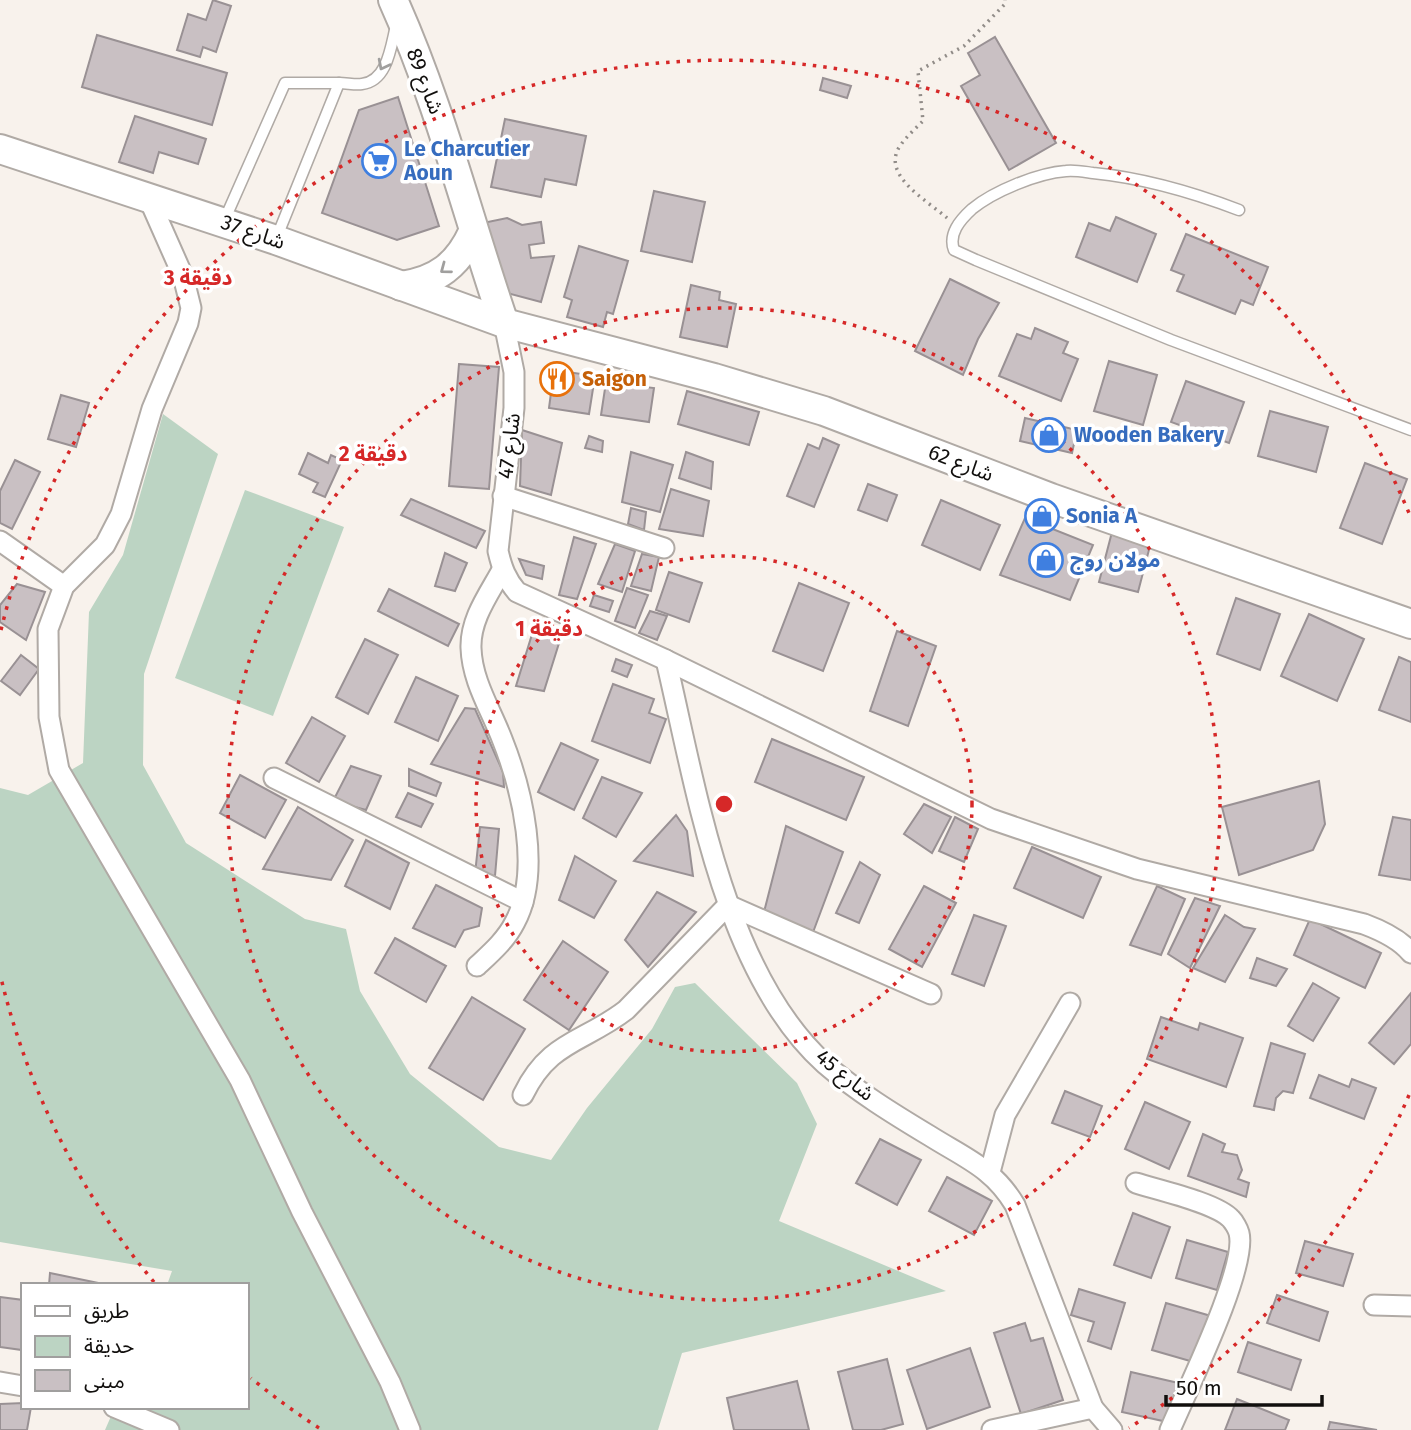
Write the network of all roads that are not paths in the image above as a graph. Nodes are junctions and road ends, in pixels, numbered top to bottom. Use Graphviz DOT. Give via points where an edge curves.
graph roads {
  1 [pos="396,5"];
  2 [pos="340,83"];
  3 [pos="0,149"];
  4 [pos="148,197"];
  5 [pos="1239,210"];
  6 [pos="224,222"];
  7 [pos="473,232"];
  8 [pos="276,240"];
  9 [pos="401,286"];
  10 [pos="504,323"];
  11 [pos="1411,430"];
  12 [pos="503,496"];
  13 [pos="0,541"];
  14 [pos="664,548"];
  15 [pos="502,570"];
  16 [pos="64,586"];
  17 [pos="1411,624"];
  18 [pos="666,660"];
  19 [pos="274,778"];
  20 [pos="523,902"];
  21 [pos="727,905"];
  22 [pos="1411,953"];
  23 [pos="477,966"];
  24 [pos="931,994"];
  25 [pos="1070,1003"];
  26 [pos="523,1095"];
  27 [pos="990,1172"];
  28 [pos="1136,1183"];
  29 [pos="1374,1305"];
  30 [pos="1411,1306"];
  31 [pos="0,1381"];
  32 [pos="21,1386"];
  33 [pos="1093,1408"];
  34 [pos="119,1409"];
  35 [pos="169,1430"];
  36 [pos="410,1430"];
  37 [pos="992,1430"];
  38 [pos="1112,1430"];
  39 [pos="1170,1430"];
  1 -- 2 [label="lane, one-way" via="385,66 364,84"];
  1 -- 7 [label="street, شارع 89" via="433,97"];
  2 -- 6 [label="lane" via="285,83"];
  2 -- 8 [label="lane"];
  3 -- 4 [label="street, شارع 37"];
  4 -- 6 [label="street, شارع 37"];
  4 -- 16 [label="street" via="183,276 191,308 188,323 152,409 121,514 106,545"];
  5 -- 11 [label="lane" via="1188,191 1106,174 1066,171 1028,180 985,199 957,226 951,242 954,250 976,260 1171,340"];
  6 -- 8 [label="street, شارع 37"];
  7 -- 9 [label="street, one-way" via="465,250 438,276"];
  7 -- 10 [label="street, شارع 89"];
  8 -- 9 [label="street, شارع 37"];
  9 -- 10 [label="street, شارع 37"];
  10 -- 12 [label="street, شارع 47" via="514,372 514,408"];
  10 -- 17 [label="street, شارع 62" via="824,411 1051,498"];
  12 -- 14 [label="street"];
  12 -- 15 [label="street, شارع 47" via="498,551"];
  13 -- 16 [label="street"];
  15 -- 18 [label="street" via="517,592"];
  15 -- 20 [label="street" via="474,620 471,646 474,671 504,743 527,827"];
  16 -- 36 [label="street" via="48,629 49,717 59,770 240,1080"];
  18 -- 21 [label="street, شارع 45"];
  18 -- 22 [label="street" via="991,819 1137,869 1364,924"];
  19 -- 20 [label="street"];
  20 -- 23 [label="street" via="507,936"];
  21 -- 24 [label="street"];
  21 -- 26 [label="street" via="626,1010 541,1064"];
  21 -- 27 [label="street, شارع 45" via="766,989 786,1020 825,1063 926,1134"];
  25 -- 27 [label="street" via="1005,1115"];
  27 -- 33 [label="street, شارع 45" via="1016,1205"];
  28 -- 39 [label="street" via="1218,1209 1239,1231 1232,1286"];
  29 -- 30 [label="street"];
  31 -- 32 [label="street"];
  33 -- 37 [label="street"];
  33 -- 38 [label="street, شارع 45"];
  34 -- 35 [label="street"];
}
